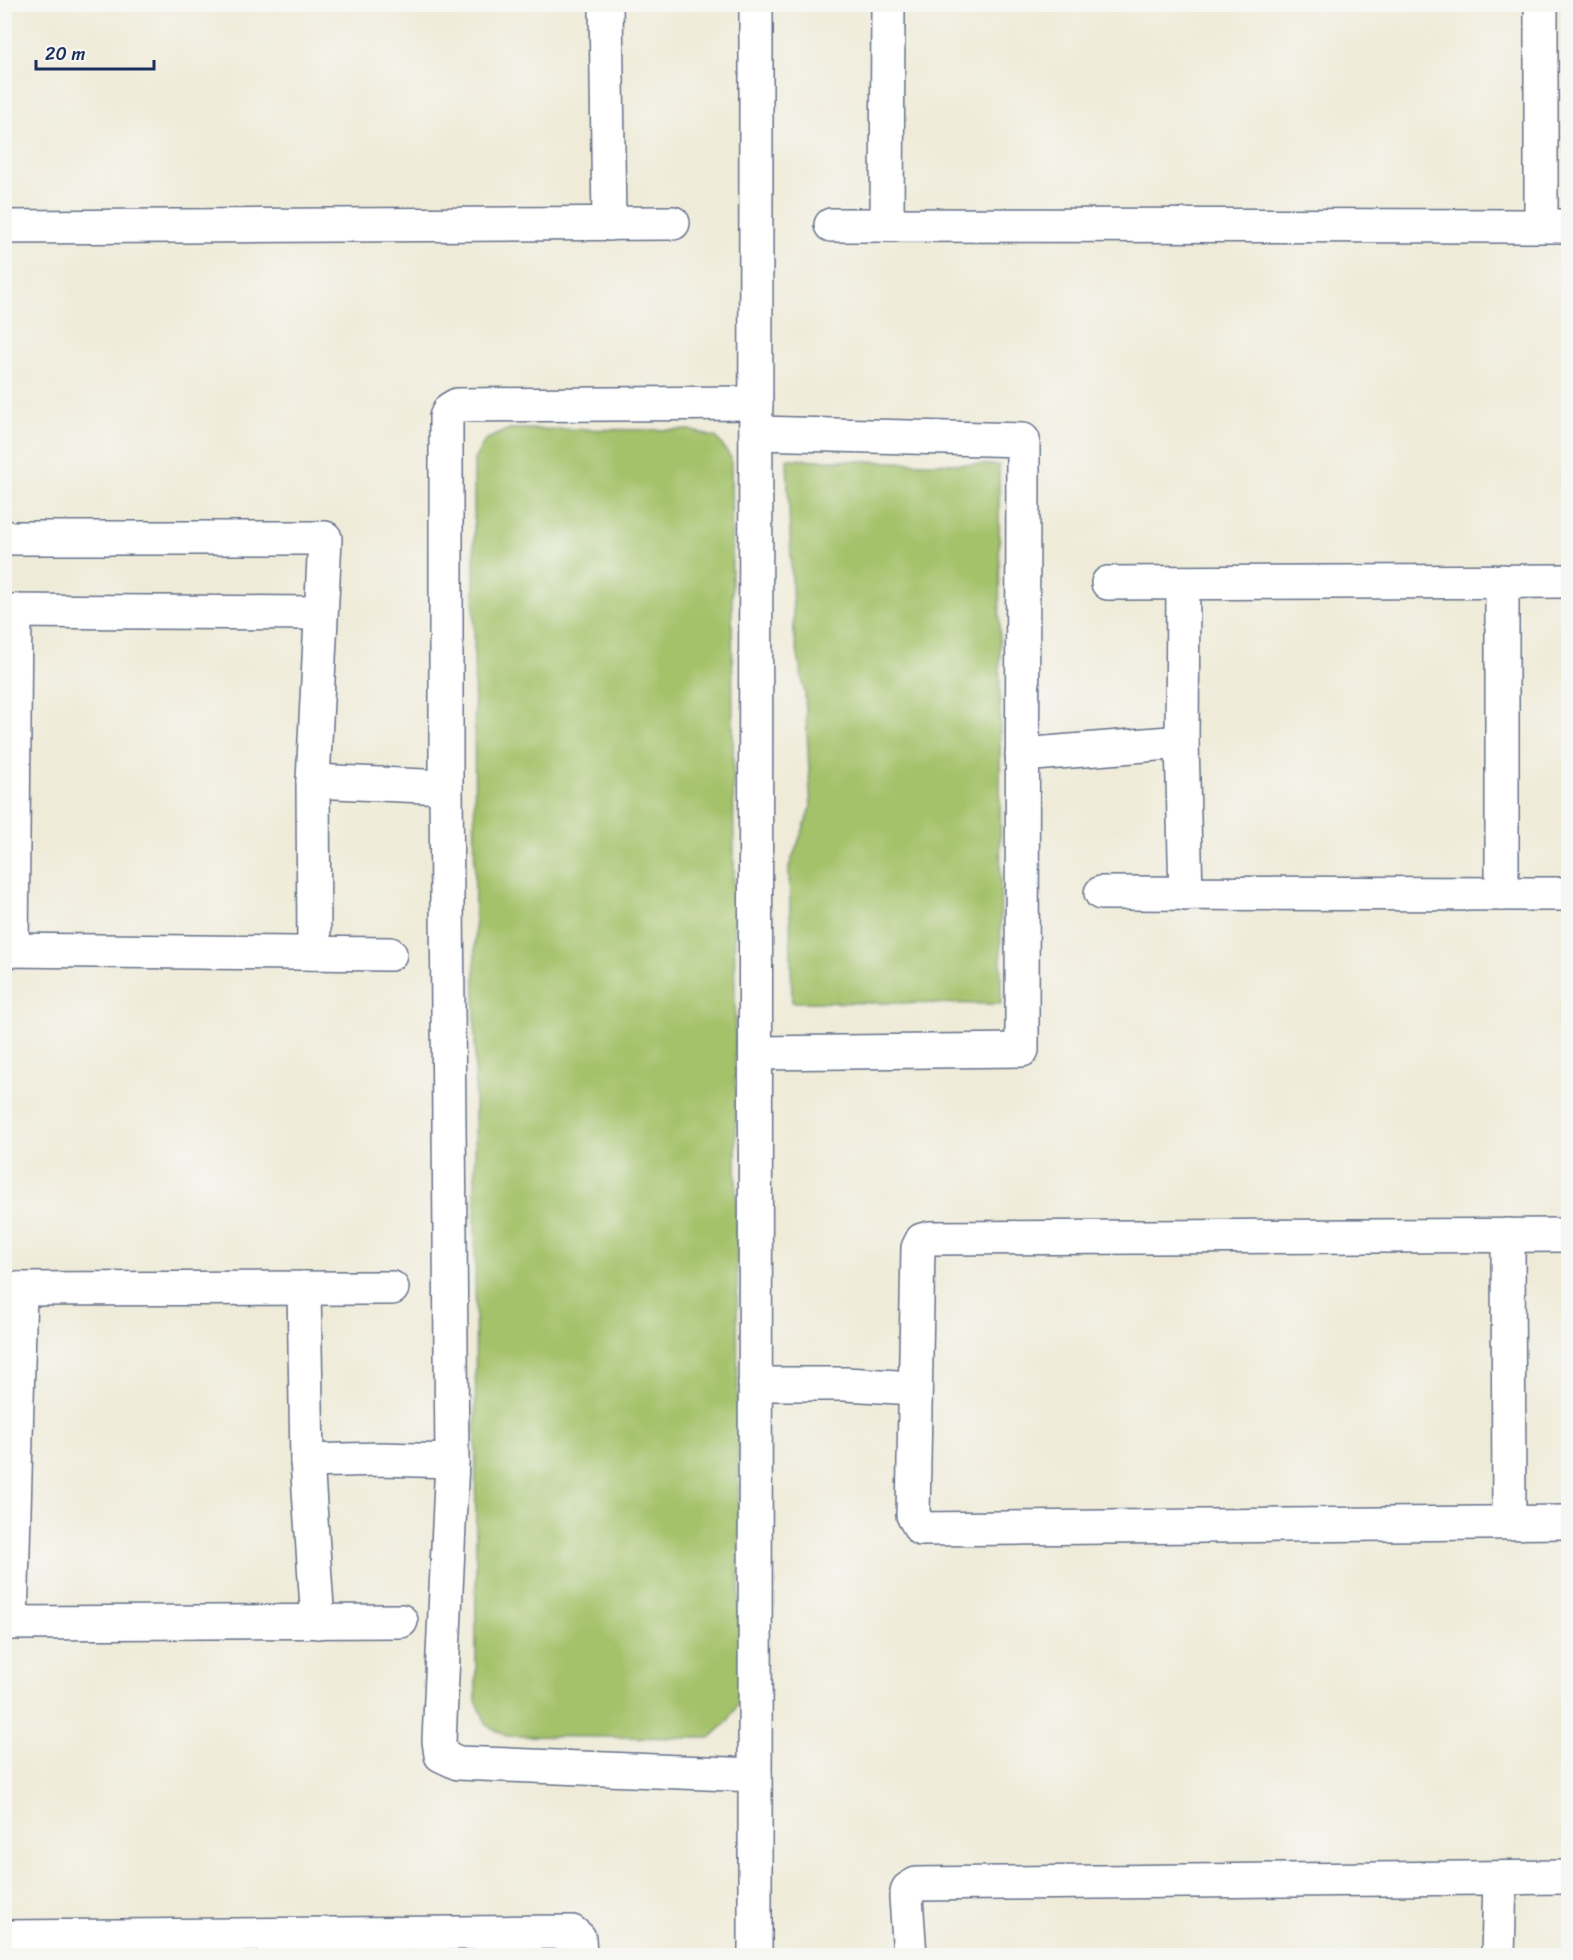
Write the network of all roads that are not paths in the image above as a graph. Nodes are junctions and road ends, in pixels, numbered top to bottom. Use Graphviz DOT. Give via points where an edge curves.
graph roads {
  1 [pos="606,4"];
  2 [pos="756,4"];
  3 [pos="888,4"];
  4 [pos="1541,4"];
  5 [pos="673,223"];
  6 [pos="609,224"];
  7 [pos="831,225"];
  8 [pos="887,225"];
  9 [pos="1555,225"];
  10 [pos="4,228"];
  11 [pos="757,418"];
  12 [pos="4,538"];
  13 [pos="1502,581"];
  14 [pos="1569,581"];
  15 [pos="1108,583"];
  16 [pos="1183,583"];
  17 [pos="10,611"];
  18 [pos="320,613"];
  19 [pos="1182,742"];
  20 [pos="1023,756"];
  21 [pos="313,781"];
  22 [pos="446,787"];
  23 [pos="1101,893"];
  24 [pos="1186,894"];
  25 [pos="1502,894"];
  26 [pos="1569,894"];
  27 [pos="8,950"];
  28 [pos="314,953"];
  29 [pos="390,954"];
  30 [pos="756,1053"];
  31 [pos="1569,1234"];
  32 [pos="1508,1235"];
  33 [pos="304,1288"];
  34 [pos="392,1288"];
  35 [pos="12,1289"];
  36 [pos="755,1384"];
  37 [pos="915,1388"];
  38 [pos="308,1461"];
  39 [pos="452,1461"];
  40 [pos="1569,1522"];
  41 [pos="1509,1523"];
  42 [pos="401,1621"];
  43 [pos="318,1622"];
  44 [pos="8,1623"];
  45 [pos="755,1775"];
  46 [pos="1569,1877"];
  47 [pos="1500,1878"];
  48 [pos="4,1937"];
  49 [pos="576,1944"];
  50 [pos="755,1956"];
  51 [pos="910,1956"];
  52 [pos="1498,1956"];
  1 -- 6 [label="street"];
  2 -- 11 [label="street"];
  3 -- 8 [label="street"];
  4 -- 9 [label="street"];
  5 -- 6 [label="street"];
  6 -- 10 [label="street"];
  7 -- 8 [label="street"];
  8 -- 9 [label="street"];
  11 -- 20 [label="street" via="1023,440"];
  11 -- 22 [label="street" via="457,405 450,409 446,417"];
  11 -- 30 [label="street"];
  12 -- 18 [label="street" via="325,538"];
  13 -- 14 [label="street"];
  13 -- 16 [label="street"];
  13 -- 25 [label="street"];
  15 -- 16 [label="street"];
  16 -- 19 [label="street"];
  17 -- 18 [label="street"];
  17 -- 27 [label="street"];
  18 -- 21 [label="street"];
  19 -- 20 [label="street"];
  19 -- 24 [label="street"];
  20 -- 30 [label="street" via="1022,1050"];
  21 -- 22 [label="street"];
  21 -- 28 [label="street"];
  22 -- 39 [label="street"];
  23 -- 24 [label="street"];
  24 -- 25 [label="street"];
  25 -- 26 [label="street"];
  27 -- 28 [label="street"];
  28 -- 29 [label="street"];
  30 -- 36 [label="street"];
  31 -- 32 [label="street"];
  32 -- 37 [label="street" via="922,1240 918,1248"];
  32 -- 41 [label="street"];
  33 -- 34 [label="street"];
  33 -- 35 [label="street"];
  33 -- 38 [label="street"];
  35 -- 44 [label="street"];
  36 -- 37 [label="street"];
  36 -- 45 [label="street"];
  37 -- 41 [label="street" via="913,1515 921,1528"];
  38 -- 39 [label="street"];
  38 -- 43 [label="street"];
  39 -- 45 [label="street" via="441,1755 458,1763"];
  40 -- 41 [label="street"];
  42 -- 43 [label="street"];
  43 -- 44 [label="street"];
  45 -- 50 [label="street"];
  46 -- 47 [label="street"];
  47 -- 51 [label="street" via="916,1884 908,1889 906,1897"];
  47 -- 52 [label="street"];
  48 -- 49 [label="street"];
}
